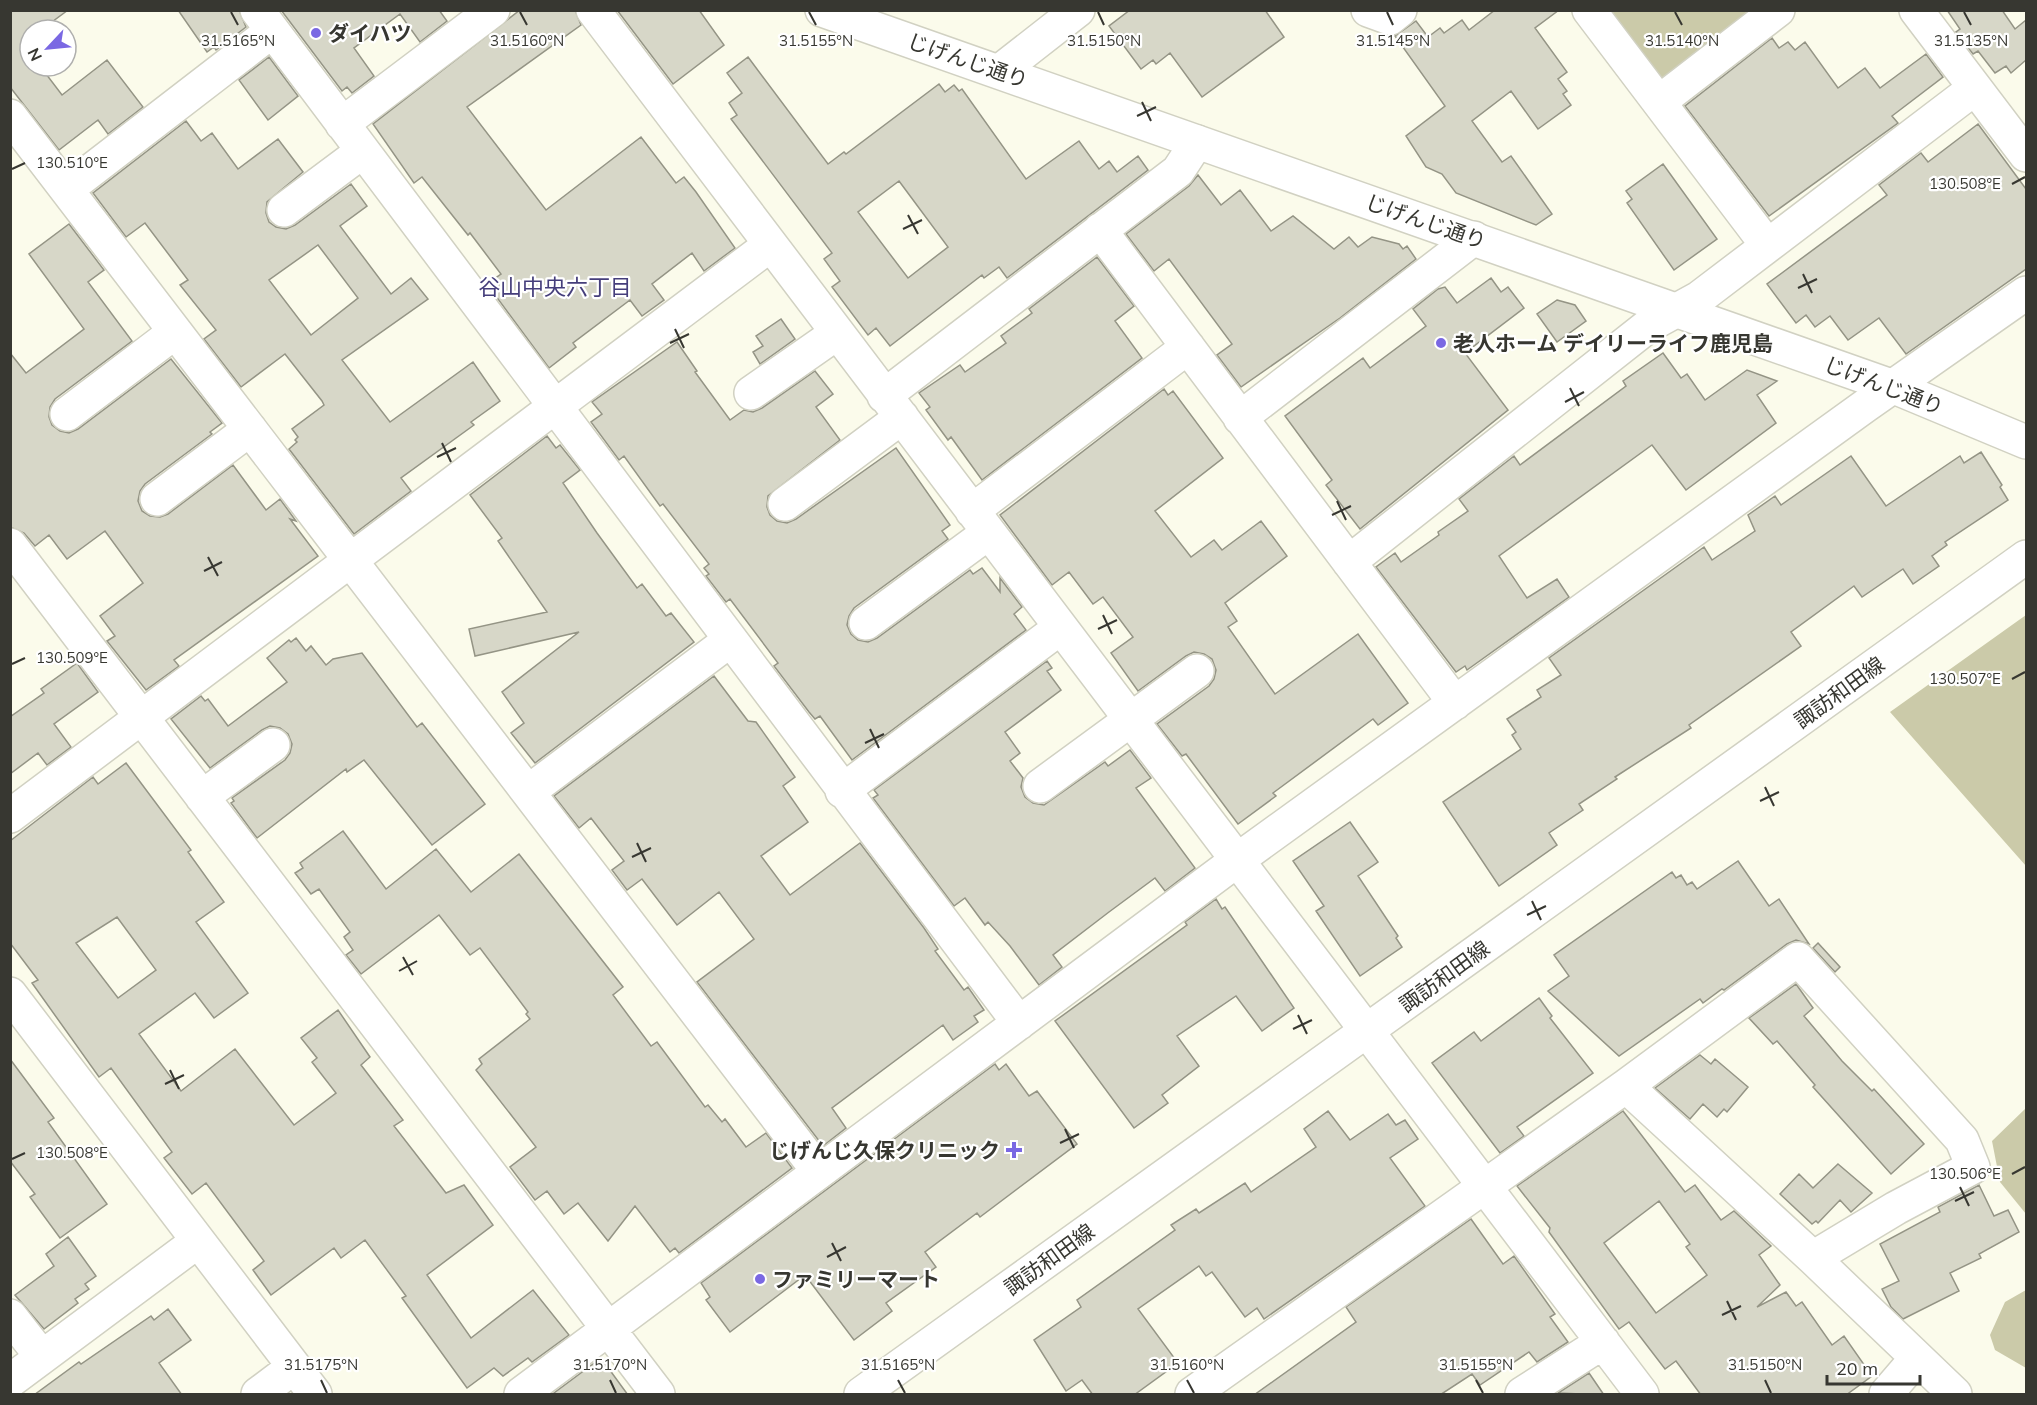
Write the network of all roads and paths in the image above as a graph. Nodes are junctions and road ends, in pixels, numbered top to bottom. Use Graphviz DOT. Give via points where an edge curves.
graph roads {
  1 [pos="493,10"];
  2 [pos="593,10"];
  3 [pos="822,10"];
  4 [pos="1078,10"];
  5 [pos="1368,10"];
  6 [pos="1400,10"];
  7 [pos="1589,10"];
  8 [pos="1778,10"];
  9 [pos="1923,13"];
  10 [pos="265,21"];
  11 [pos="999,71"];
  12 [pos="1976,88"];
  13 [pos="1659,102"];
  14 [pos="10,116"];
  15 [pos="342,124"];
  16 [pos="1197,142"];
  17 [pos="363,151"];
  18 [pos="2026,155"];
  19 [pos="67,189"];
  20 [pos="284,210"];
  21 [pos="1100,230"];
  22 [pos="1474,238"];
  23 [pos="770,245"];
  24 [pos="1767,245"];
  25 [pos="2026,293"];
  26 [pos="1676,311"];
  27 [pos="176,332"];
  28 [pos="837,333"];
  29 [pos="1188,347"];
  30 [pos="1894,387"];
  31 [pos="751,393"];
  32 [pos="893,407"];
  33 [pos="554,408"];
  34 [pos="67,414"];
  35 [pos="1240,418"];
  36 [pos="250,429"];
  37 [pos="2026,442"];
  38 [pos="157,499"];
  39 [pos="785,504"];
  40 [pos="980,522"];
  41 [pos="10,545"];
  42 [pos="2026,557"];
  43 [pos="351,560"];
  44 [pos="1349,562"];
  45 [pos="866,623"];
  46 [pos="1060,628"];
  47 [pos="729,640"];
  48 [pos="1197,671"];
  49 [pos="1455,703"];
  50 [pos="142,718"];
  51 [pos="1130,720"];
  52 [pos="273,745"];
  53 [pos="1040,786"];
  54 [pos="842,791"];
  55 [pos="528,792"];
  56 [pos="202,797"];
  57 [pos="10,816"];
  58 [pos="1236,861"];
  59 [pos="10,994"];
  60 [pos="1018,1023"];
  61 [pos="1366,1032"];
  62 [pos="1626,1086"];
  63 [pos="819,1172"];
  64 [pos="1483,1185"];
  65 [pos="198,1241"];
  66 [pos="1813,1258"];
  67 [pos="10,1316"];
  68 [pos="608,1329"];
  69 [pos="1603,1342"];
  70 [pos="42,1357"];
  71 [pos="1916,1359"];
  72 [pos="294,1367"];
  73 [pos="10,1381"];
  74 [pos="258,1395"];
  75 [pos="315,1395"];
  76 [pos="520,1395"];
  77 [pos="658,1395"];
  78 [pos="861,1395"];
  79 [pos="1192,1395"];
  80 [pos="1522,1395"];
  81 [pos="1642,1395"];
  82 [pos="1886,1395"];
  83 [pos="1955,1395"];
  1 -- 15 [label="street"];
  2 -- 23 [label="street"];
  3 -- 11 [label="street, じげんじ通り"];
  4 -- 11 [label="street"];
  5 -- 6 [label="street" via="1390,18"];
  7 -- 13 [label="street"];
  8 -- 13 [label="street"];
  9 -- 12 [label="street"];
  10 -- 15 [label="street"];
  10 -- 19 [label="street"];
  11 -- 16 [label="street, じげんじ通り"];
  12 -- 18 [label="street"];
  12 -- 24 [label="street"];
  13 -- 24 [label="street"];
  14 -- 19 [label="street"];
  15 -- 17 [label="street"];
  16 -- 21 [label="street" via="1178,171"];
  16 -- 22 [label="street, じげんじ通り"];
  17 -- 20 [label="street"];
  17 -- 33 [label="street"];
  19 -- 27 [label="street"];
  21 -- 29 [label="street"];
  21 -- 32 [label="street"];
  22 -- 26 [label="street, じげんじ通り"];
  22 -- 35 [label="street"];
  23 -- 28 [label="street"];
  23 -- 33 [label="street"];
  24 -- 26 [label="street"];
  25 -- 30 [label="street"];
  26 -- 30 [label="street, じげんじ通り"];
  26 -- 44 [label="street" via="1648,326"];
  27 -- 34 [label="street"];
  27 -- 36 [label="street"];
  28 -- 31 [label="street"];
  28 -- 32 [label="street"];
  29 -- 35 [label="street"];
  29 -- 40 [label="street"];
  30 -- 37 [label="street, じげんじ通り"];
  30 -- 49 [label="street"];
  32 -- 39 [label="street"];
  32 -- 40 [label="street"];
  33 -- 43 [label="street"];
  33 -- 47 [label="street"];
  35 -- 44 [label="street"];
  36 -- 38 [label="street"];
  36 -- 43 [label="street"];
  40 -- 45 [label="street"];
  40 -- 46 [label="street"];
  41 -- 50 [label="street"];
  42 -- 61 [label="street, 諏訪和田線"];
  43 -- 50 [label="street"];
  43 -- 55 [label="street"];
  44 -- 49 [label="street"];
  46 -- 51 [label="street"];
  46 -- 54 [label="street"];
  47 -- 54 [label="street"];
  47 -- 55 [label="street"];
  48 -- 51 [label="street"];
  49 -- 58 [label="street"];
  50 -- 56 [label="street"];
  50 -- 57 [label="street"];
  51 -- 53 [label="street"];
  51 -- 58 [label="street"];
  52 -- 56 [label="street"];
  54 -- 60 [label="street"];
  55 -- 63 [label="street"];
  56 -- 68 [label="street"];
  58 -- 60 [label="street"];
  58 -- 61 [label="street"];
  59 -- 65 [label="street"];
  60 -- 63 [label="street"];
  61 -- 64 [label="street"];
  61 -- 78 [label="street, 諏訪和田線"];
  62 -- 64 [label="street"];
  62 -- 66 [label="street"];
  62 -- 66 [label="street" via="1798,959 1962,1140 1973,1167"];
  63 -- 68 [label="street"];
  64 -- 69 [label="street"];
  64 -- 79 [label="street"];
  65 -- 70 [label="street"];
  65 -- 72 [label="street"];
  66 -- 71 [label="street"];
  67 -- 70 [label="street"];
  68 -- 76 [label="street"];
  68 -- 77 [label="street"];
  69 -- 80 [label="street"];
  69 -- 81 [label="street"];
  70 -- 73 [label="street"];
  71 -- 82 [label="street"];
  71 -- 83 [label="street"];
  72 -- 74 [label="street"];
  72 -- 75 [label="street"];
}
